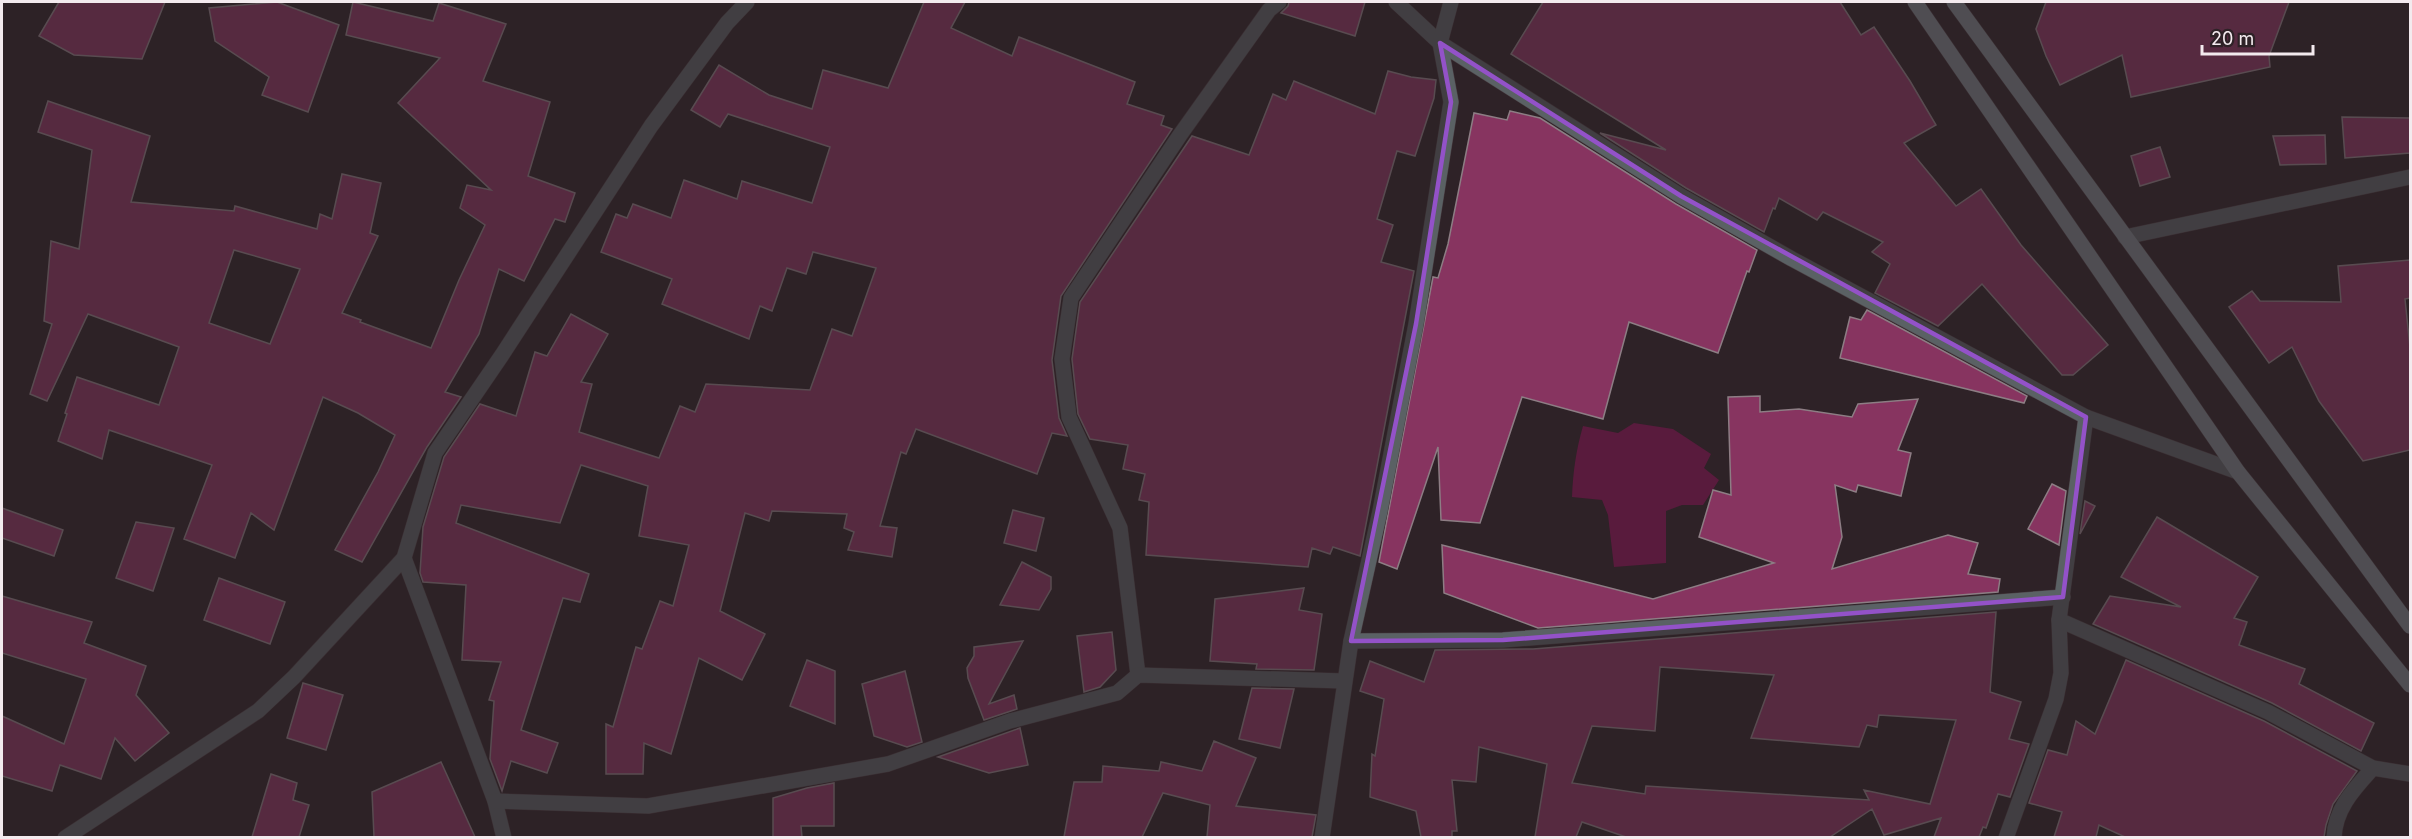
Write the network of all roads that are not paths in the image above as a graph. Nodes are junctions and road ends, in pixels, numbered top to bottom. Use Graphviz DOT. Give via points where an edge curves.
graph roads {
  1 [pos="747,2"];
  2 [pos="1279,2"];
  3 [pos="1396,2"];
  4 [pos="1451,2"];
  5 [pos="1915,2"];
  6 [pos="1954,2"];
  7 [pos="1440,43"];
  8 [pos="2410,177"];
  9 [pos="2125,237"];
  10 [pos="2086,417"];
  11 [pos="2238,472"];
  12 [pos="404,558"];
  13 [pos="2063,597"];
  14 [pos="2059,620"];
  15 [pos="2410,626"];
  16 [pos="1351,640"];
  17 [pos="1138,675"];
  18 [pos="1344,681"];
  19 [pos="2410,685"];
  20 [pos="2373,768"];
  21 [pos="2410,774"];
  22 [pos="495,801"];
  23 [pos="65,837"];
  24 [pos="504,837"];
  25 [pos="1322,837"];
  26 [pos="2006,837"];
  27 [pos="2334,837"];
  1 -- 12 [label="street" via="651,126 435,453"];
  2 -- 17 [label="street" via="1269,10 1180,135 1071,298 1062,359 1069,417 1120,528"];
  3 -- 7 [label="street"];
  4 -- 7 [label="street"];
  5 -- 11 [label="main road"];
  6 -- 9 [label="main road"];
  7 -- 10 [label="street" via="1681,196"];
  7 -- 16 [label="street" via="1451,102 1416,324"];
  8 -- 9 [label="street"];
  9 -- 15 [label="main road"];
  10 -- 11 [label="street"];
  10 -- 13 [label="street"];
  11 -- 19 [label="main road"];
  12 -- 22 [label="street"];
  12 -- 23 [label="street" via="294,678 258,711"];
  13 -- 14 [label="street"];
  13 -- 16 [label="street" via="1503,640"];
  14 -- 20 [label="street" via="2268,712"];
  14 -- 26 [label="street" via="2061,673 2056,699"];
  16 -- 18 [label="street"];
  17 -- 18 [label="street"];
  17 -- 22 [label="street" via="1117,693 1010,721 888,764 648,806"];
  18 -- 25 [label="street"];
  20 -- 21 [label="street"];
  20 -- 27 [label="street" via="2346,799"];
  22 -- 24 [label="street"];
}
